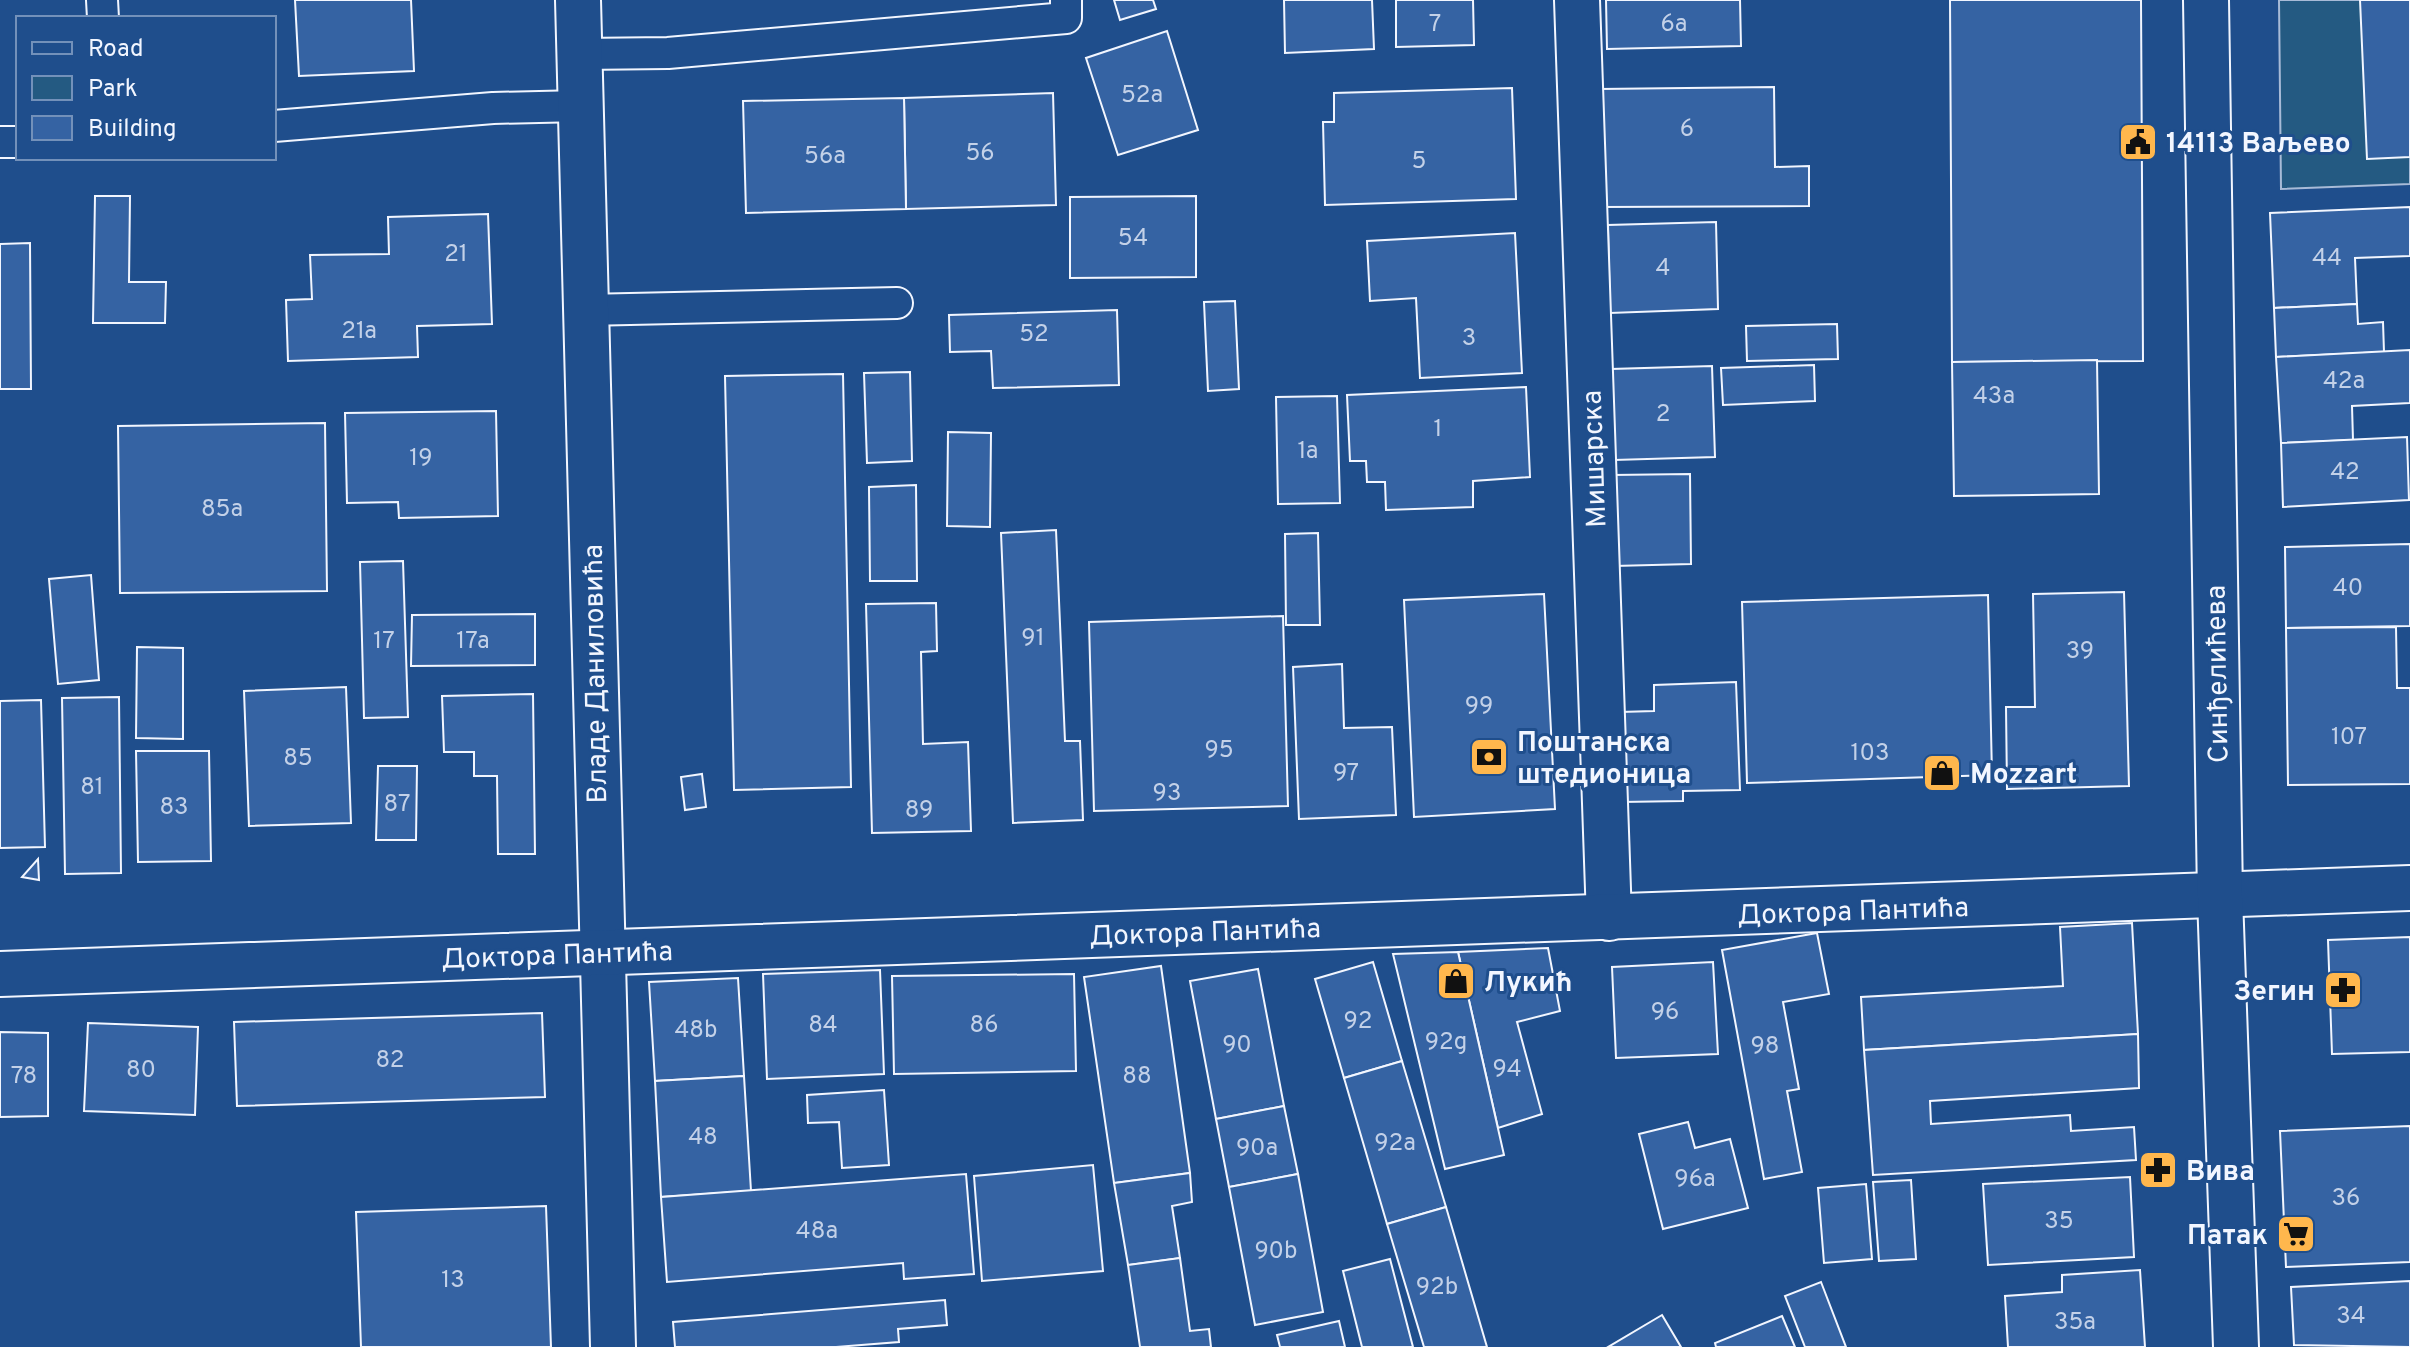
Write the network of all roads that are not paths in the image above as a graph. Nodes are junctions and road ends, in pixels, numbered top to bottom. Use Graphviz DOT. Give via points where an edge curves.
graph roads {
  1 [pos="578,0"];
  2 [pos="1066,0"];
  3 [pos="1577,0"];
  4 [pos="2206,0"];
  5 [pos="580,54"];
  6 [pos="581,106"];
  7 [pos="276,126"];
  8 [pos="897,303"];
  9 [pos="585,310"];
  10 [pos="2410,888"];
  11 [pos="2220,897"];
  12 [pos="1609,918"];
  13 [pos="601,952"];
  14 [pos="0,974"];
  15 [pos="613,1347"];
  16 [pos="2236,1347"];
  1 -- 5 [label="street, Владе Даниловића"];
  2 -- 5 [label="lane" via="1066,18 668,53"];
  3 -- 12 [label="street, Мишарска"];
  4 -- 11 [label="street, Синђелићева"];
  5 -- 6 [label="street, Владе Даниловића"];
  6 -- 7 [label="lane"];
  6 -- 9 [label="street, Владе Даниловића"];
  8 -- 9 [label="lane"];
  9 -- 13 [label="street, Владе Даниловића"];
  10 -- 11 [label="street, Доктора Пантића"];
  11 -- 12 [label="street, Доктора Пантића"];
  11 -- 16 [label="street, Синђелићева"];
  12 -- 13 [label="street, Доктора Пантића"];
  13 -- 14 [label="street, Доктора Пантића"];
  13 -- 15 [label="street, Владе Даниловића"];
}
